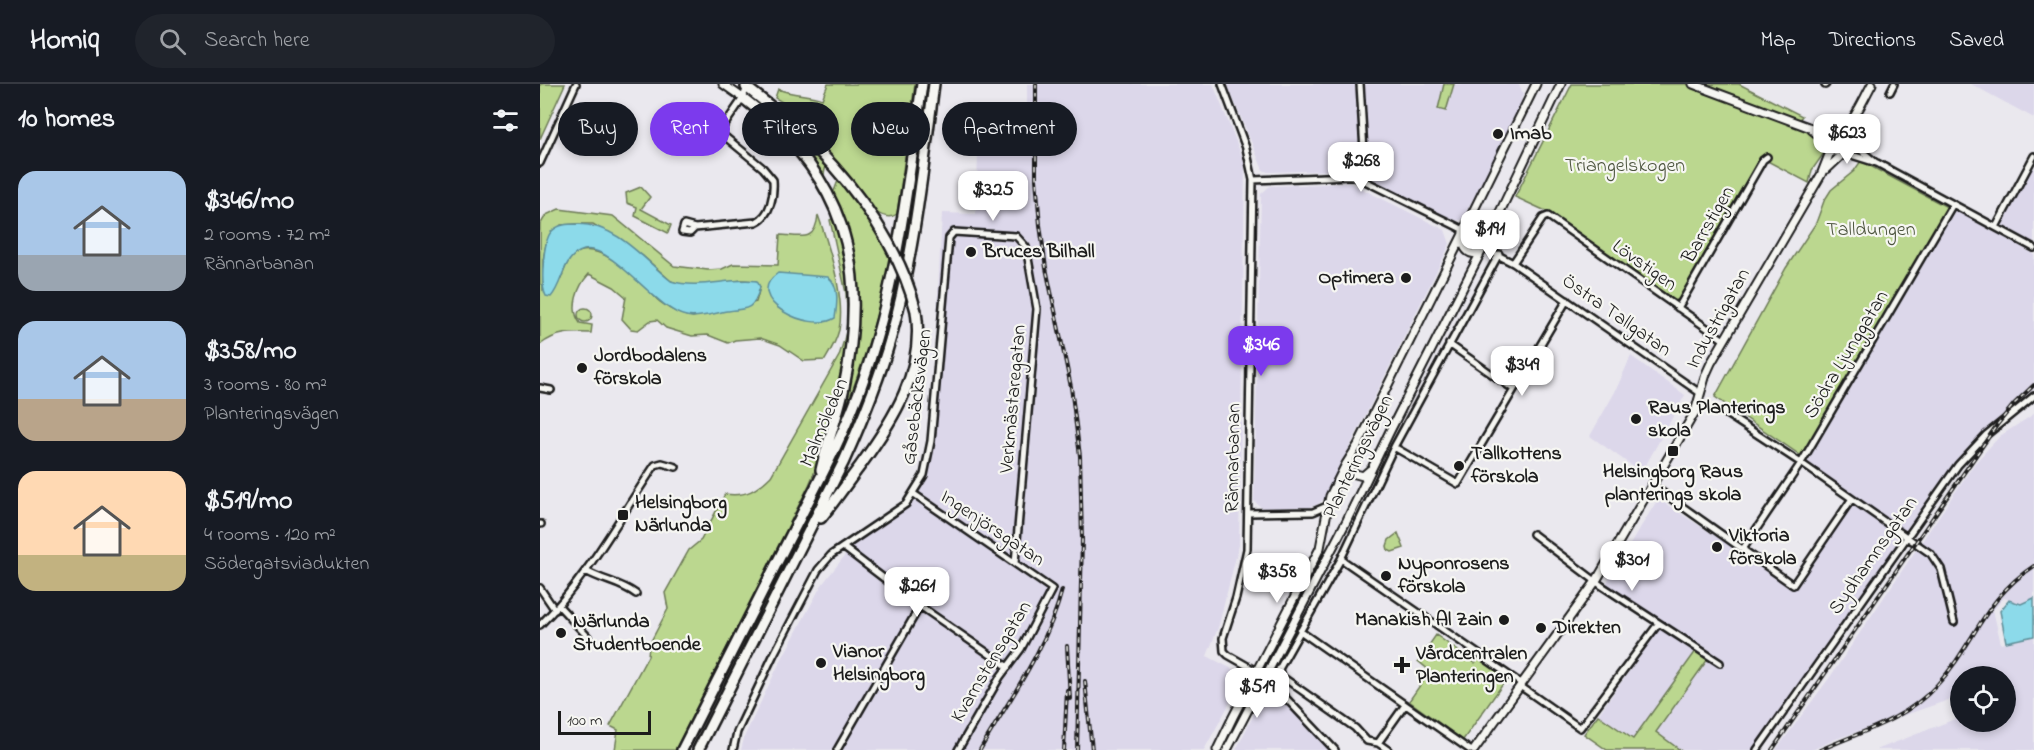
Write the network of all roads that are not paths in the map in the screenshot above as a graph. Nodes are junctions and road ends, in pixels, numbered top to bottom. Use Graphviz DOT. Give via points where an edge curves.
graph roads {
  1 [pos="576,84"];
  2 [pos="723,84"];
  3 [pos="922,84"];
  4 [pos="934,84"];
  5 [pos="1222,84"];
  6 [pos="1360,84"];
  7 [pos="1561,84"];
  8 [pos="1693,84"];
  9 [pos="1718,84"];
  10 [pos="1872,84"];
  11 [pos="1894,84"];
  12 [pos="745,85"];
  13 [pos="1534,85"];
  14 [pos="1715,92"];
  15 [pos="1890,92"];
  16 [pos="743,98"];
  17 [pos="1857,113"];
  18 [pos="1808,127"];
  19 [pos="1838,134"];
  20 [pos="1851,141"];
  21 [pos="1831,146"];
  22 [pos="1845,153"];
  23 [pos="2034,156"];
  24 [pos="1767,157"];
  25 [pos="540,163"];
  26 [pos="1876,163"];
  27 [pos="1821,175"];
  28 [pos="1361,179"];
  29 [pos="1253,180"];
  30 [pos="1953,204"];
  31 [pos="1468,223"];
  32 [pos="1996,227"];
  33 [pos="695,228"];
  34 [pos="954,232"];
  35 [pos="1463,233"];
  36 [pos="1488,237"];
  37 [pos="2034,248"];
  38 [pos="1482,250"];
  39 [pos="1499,254"];
  40 [pos="1513,263"];
  41 [pos="1566,300"];
  42 [pos="1678,308"];
  43 [pos="1724,340"];
  44 [pos="1449,344"];
  45 [pos="540,388"];
  46 [pos="1513,389"];
  47 [pos="551,390"];
  48 [pos="1700,393"];
  49 [pos="2034,396"];
  50 [pos="1723,412"];
  51 [pos="1394,447"];
  52 [pos="1350,458"];
  53 [pos="1801,463"];
  54 [pos="1373,465"];
  55 [pos="676,467"];
  56 [pos="1652,485"];
  57 [pos="817,488"];
  58 [pos="914,494"];
  59 [pos="1851,500"];
  60 [pos="1327,506"];
  61 [pos="1248,513"];
  62 [pos="810,530"];
  63 [pos="1533,534"];
  64 [pos="1905,537"];
  65 [pos="843,547"];
  66 [pos="1743,549"];
  67 [pos="1341,559"];
  68 [pos="1015,563"];
  69 [pos="586,571"];
  70 [pos="1596,581"];
  71 [pos="540,588"];
  72 [pos="1052,589"];
  73 [pos="636,594"];
  74 [pos="920,606"];
  75 [pos="557,608"];
  76 [pos="1953,622"];
  77 [pos="1658,624"];
  78 [pos="540,625"];
  79 [pos="1300,631"];
  80 [pos="588,637"];
  81 [pos="1720,663"];
  82 [pos="1008,667"];
  83 [pos="1257,672"];
  84 [pos="1265,676"];
  85 [pos="1521,685"];
  86 [pos="1405,705"];
  87 [pos="708,732"];
  88 [pos="1378,743"];
  89 [pos="682,750"];
  90 [pos="698,750"];
  91 [pos="705,750"];
  92 [pos="733,750"];
  93 [pos="837,750"];
  94 [pos="958,750"];
  95 [pos="1217,750"];
  96 [pos="1227,750"];
  97 [pos="1335,750"];
  98 [pos="1388,750"];
  99 [pos="1472,750"];
  100 [pos="1757,750"];
  1 -- 25 [label="street"];
  2 -- 16 [label="main road"];
  3 -- 57 [label="highway, Malmöleden" via="904,216 879,332 846,425"];
  4 -- 62 [label="highway, Malmöleden" via="916,219 882,368 858,431"];
  5 -- 29 [label="street, Rännarbanan" via="1246,148"];
  6 -- 28 [label="street" via="1365,168"];
  7 -- 36 [label="main road"];
  8 -- 14 [label="main road"];
  9 -- 14 [label="street"];
  10 -- 17 [label="main road"];
  11 -- 15 [label="street"];
  12 -- 16 [label="street"];
  12 -- 62 [label="highway, bridge" via="787,118 828,159 876,222 903,272 918,328 914,370 902,401 874,447"];
  13 -- 31 [label="main road"];
  14 -- 18 [label="main road"];
  16 -- 33 [label="street" via="721,130 773,180 770,207 756,222"];
  16 -- 57 [label="highway" via="789,137 806,159 831,199 847,246 853,278 854,325 844,387"];
  17 -- 19 [label="main road"];
  17 -- 20 [label="main road"];
  18 -- 19 [label="main road"];
  18 -- 21 [label="main road"];
  19 -- 20 [label="main road" via="1846,134"];
  19 -- 21 [label="main road" via="1832,138"];
  20 -- 22 [label="main road"];
  20 -- 26 [label="street"];
  21 -- 22 [label="main road" via="1836,152"];
  21 -- 27 [label="main road, Industrigatan"];
  22 -- 26 [label="street"];
  22 -- 27 [label="main road, Industrigatan"];
  23 -- 32 [label="street"];
  24 -- 42 [label="street, Barrstigen"];
  26 -- 30 [label="street"];
  27 -- 43 [label="main road, Industrigatan"];
  28 -- 29 [label="street" via="1350,176"];
  28 -- 35 [label="street"];
  29 -- 61 [label="street, Rännarbanan"];
  30 -- 32 [label="street"];
  30 -- 53 [label="street, Södra Ljunggatan"];
  31 -- 35 [label="main road"];
  31 -- 36 [label="main road" via="1479,220"];
  32 -- 37 [label="street"];
  34 -- 58 [label="street, Gåsebäcksvägen" via="949,238 931,441 924,475"];
  34 -- 68 [label="street, Verkmästaregatan" via="1016,236 1026,247 1037,309"];
  35 -- 38 [label="main road" via="1465,248 1470,253"];
  35 -- 52 [label="main road, Planteringsvägen"];
  36 -- 38 [label="main road"];
  38 -- 39 [label="street, Östra Tallgatan"];
  38 -- 54 [label="main road, Planteringsvägen"];
  39 -- 40 [label="street, Östra Tallgatan"];
  39 -- 44 [label="street, Planteringsvägen"];
  40 -- 41 [label="street, Östra Tallgatan"];
  40 -- 42 [label="street, Lövstigen" via="1545,216"];
  41 -- 46 [label="street"];
  41 -- 48 [label="street, Östra Tallgatan"];
  42 -- 43 [label="street, Lövstigen"];
  43 -- 48 [label="main road, Industrigatan"];
  44 -- 46 [label="street"];
  44 -- 51 [label="street, Planteringsvägen"];
  45 -- 47 [label="street"];
  46 -- 51 [label="street" via="1458,483"];
  48 -- 56 [label="main road, Industrigatan" via="1695,412"];
  49 -- 64 [label="street, Sydhamnsgatan" via="1966,454"];
  50 -- 53 [label="street"];
  51 -- 67 [label="street, Planteringsvägen"];
  52 -- 54 [label="main road" via="1350,471 1361,476"];
  52 -- 60 [label="main road, Planteringsvägen"];
  53 -- 59 [label="street"];
  53 -- 66 [label="street, Södra Ljunggatan"];
  54 -- 84 [label="main road, Planteringsvägen"];
  55 -- 69 [label="street" via="655,465"];
  56 -- 66 [label="street"];
  56 -- 70 [label="main road, Industrigatan"];
  57 -- 89 [label="highway, Malmöleden"];
  58 -- 65 [label="street, Gåsebäcksvägen" via="906,504"];
  58 -- 68 [label="street, Ingenjörsgatan"];
  59 -- 64 [label="street"];
  59 -- 66 [label="street" via="1793,585"];
  60 -- 61 [label="street, Planteringsvägen" via="1313,512"];
  60 -- 83 [label="main road, Planteringsvägen" via="1320,548"];
  61 -- 83 [label="street, Rännarbanan" via="1245,563 1223,647 1228,655"];
  62 -- 87 [label="highway, Malmöleden"];
  63 -- 70 [label="street"];
  64 -- 76 [label="street" via="1938,562"];
  64 -- 100 [label="street, Sydhamnsgatan"];
  65 -- 74 [label="street"];
  65 -- 92 [label="street, Gåsebäcksvägen" via="825,560 812,580 737,732"];
  67 -- 79 [label="street, Planteringsvägen"];
  67 -- 85 [label="street"];
  68 -- 72 [label="street, Ingenjörsgatan"];
  69 -- 73 [label="street"];
  69 -- 75 [label="street"];
  70 -- 77 [label="street"];
  70 -- 85 [label="main road, Industrigatan"];
  71 -- 75 [label="street"];
  72 -- 82 [label="street, Kvarnstensgatan"];
  74 -- 82 [label="street"];
  74 -- 93 [label="street"];
  75 -- 78 [label="street"];
  75 -- 80 [label="street"];
  77 -- 81 [label="street"];
  77 -- 85 [label="street" via="1580,728"];
  79 -- 86 [label="street"];
  79 -- 88 [label="street, Planteringsvägen" via="1278,672 1367,741"];
  82 -- 94 [label="street, Kvarnstensgatan"];
  83 -- 84 [label="street"];
  83 -- 95 [label="main road, Planteringsvägen"];
  84 -- 96 [label="main road, Planteringsvägen"];
  84 -- 97 [label="street"];
  85 -- 99 [label="main road, Industrigatan"];
  86 -- 88 [label="street"];
  86 -- 99 [label="street"];
  87 -- 90 [label="highway, Malmöleden"];
  87 -- 91 [label="highway"];
  88 -- 98 [label="street"];
}
